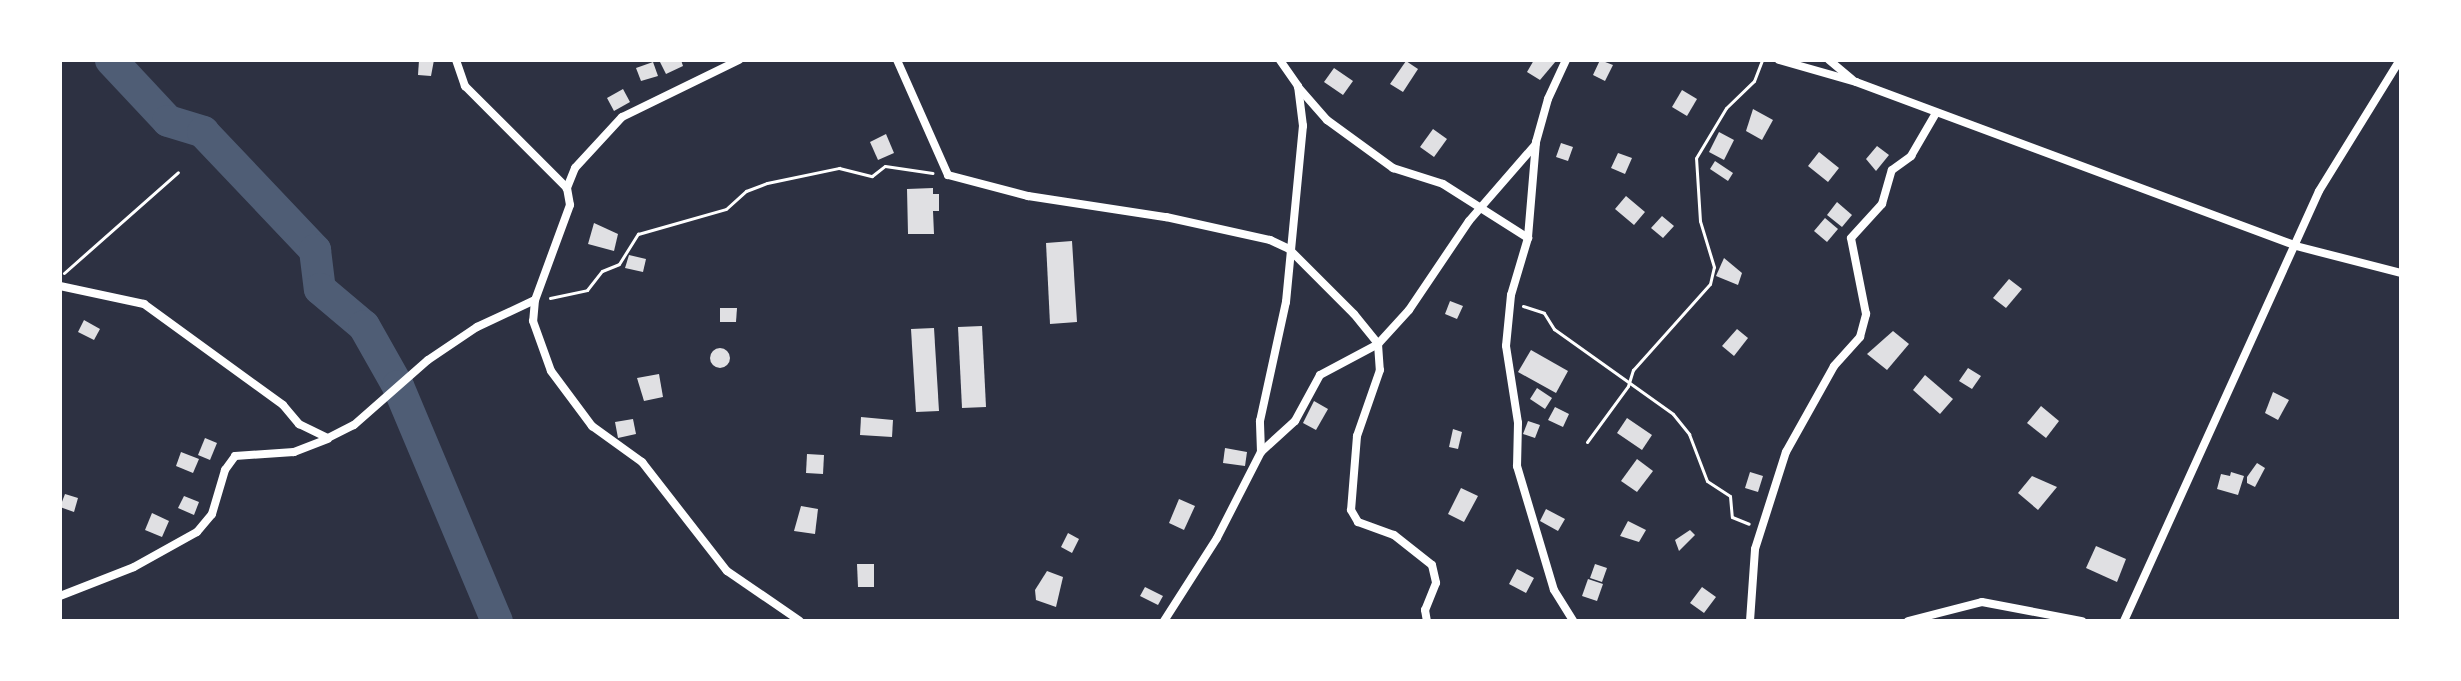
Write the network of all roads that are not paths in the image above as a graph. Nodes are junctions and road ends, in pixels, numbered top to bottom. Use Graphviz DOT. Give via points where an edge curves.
graph roads {
  1 [pos="456,60"];
  2 [pos="739,60"];
  3 [pos="897,60"];
  4 [pos="1280,60"];
  5 [pos="1566,60"];
  6 [pos="1779,60"];
  7 [pos="1829,60"];
  8 [pos="2400,60"];
  9 [pos="1856,82"];
  10 [pos="1298,86"];
  11 [pos="1936,113"];
  12 [pos="1536,142"];
  13 [pos="567,188"];
  14 [pos="1481,209"];
  15 [pos="1528,238"];
  16 [pos="2296,246"];
  17 [pos="1289,249"];
  18 [pos="2401,273"];
  19 [pos="60,286"];
  20 [pos="535,300"];
  21 [pos="1378,344"];
  22 [pos="328,438"];
  23 [pos="1261,452"];
  24 [pos="60,596"];
  25 [pos="800,621"];
  26 [pos="1164,621"];
  27 [pos="1427,621"];
  28 [pos="1573,621"];
  29 [pos="1750,621"];
  30 [pos="1908,621"];
  31 [pos="2082,621"];
  32 [pos="2124,621"];
  1 -- 13 [label="street" via="465,86"];
  2 -- 13 [label="street" via="622,117 575,168"];
  3 -- 17 [label="street" via="948,175 1028,196 1166,217"];
  4 -- 10 [label="street"];
  5 -- 12 [label="street"];
  6 -- 9 [label="street"];
  7 -- 9 [label="street"];
  8 -- 16 [label="street" via="2319,191"];
  9 -- 11 [label="street"];
  10 -- 14 [label="street" via="1327,120 1393,168 1443,184"];
  10 -- 17 [label="street" via="1303,126"];
  11 -- 16 [label="street"];
  11 -- 29 [label="street" via="1911,156 1892,170 1882,204 1851,238 1866,314 1860,337 1834,366 1805,414 1760,529"];
  12 -- 14 [label="street"];
  12 -- 15 [label="street"];
  13 -- 20 [label="street" via="570,205"];
  14 -- 15 [label="street"];
  14 -- 21 [label="street" via="1409,310"];
  15 -- 28 [label="street" via="1511,295 1506,346 1518,423 1517,466 1554,590"];
  16 -- 18 [label="street"];
  16 -- 32 [label="street"];
  17 -- 21 [label="street"];
  17 -- 23 [label="street" via="1279,349 1260,421"];
  19 -- 22 [label="street" via="144,304 283,405 299,424"];
  20 -- 22 [label="street" via="477,327 428,360 354,425"];
  20 -- 25 [label="street" via="538,339 565,395 592,426 642,462 727,571"];
  21 -- 23 [label="street" via="1320,375 1295,421"];
  21 -- 27 [label="street" via="1380,370 1352,461 1351,510 1358,522 1394,535 1432,565 1436,583 1425,610"];
  22 -- 24 [label="street" via="294,452 235,456 225,470 212,514 197,532 134,567"];
  23 -- 26 [label="street" via="1217,538"];
  30 -- 31 [label="street" via="1982,602"];
}
